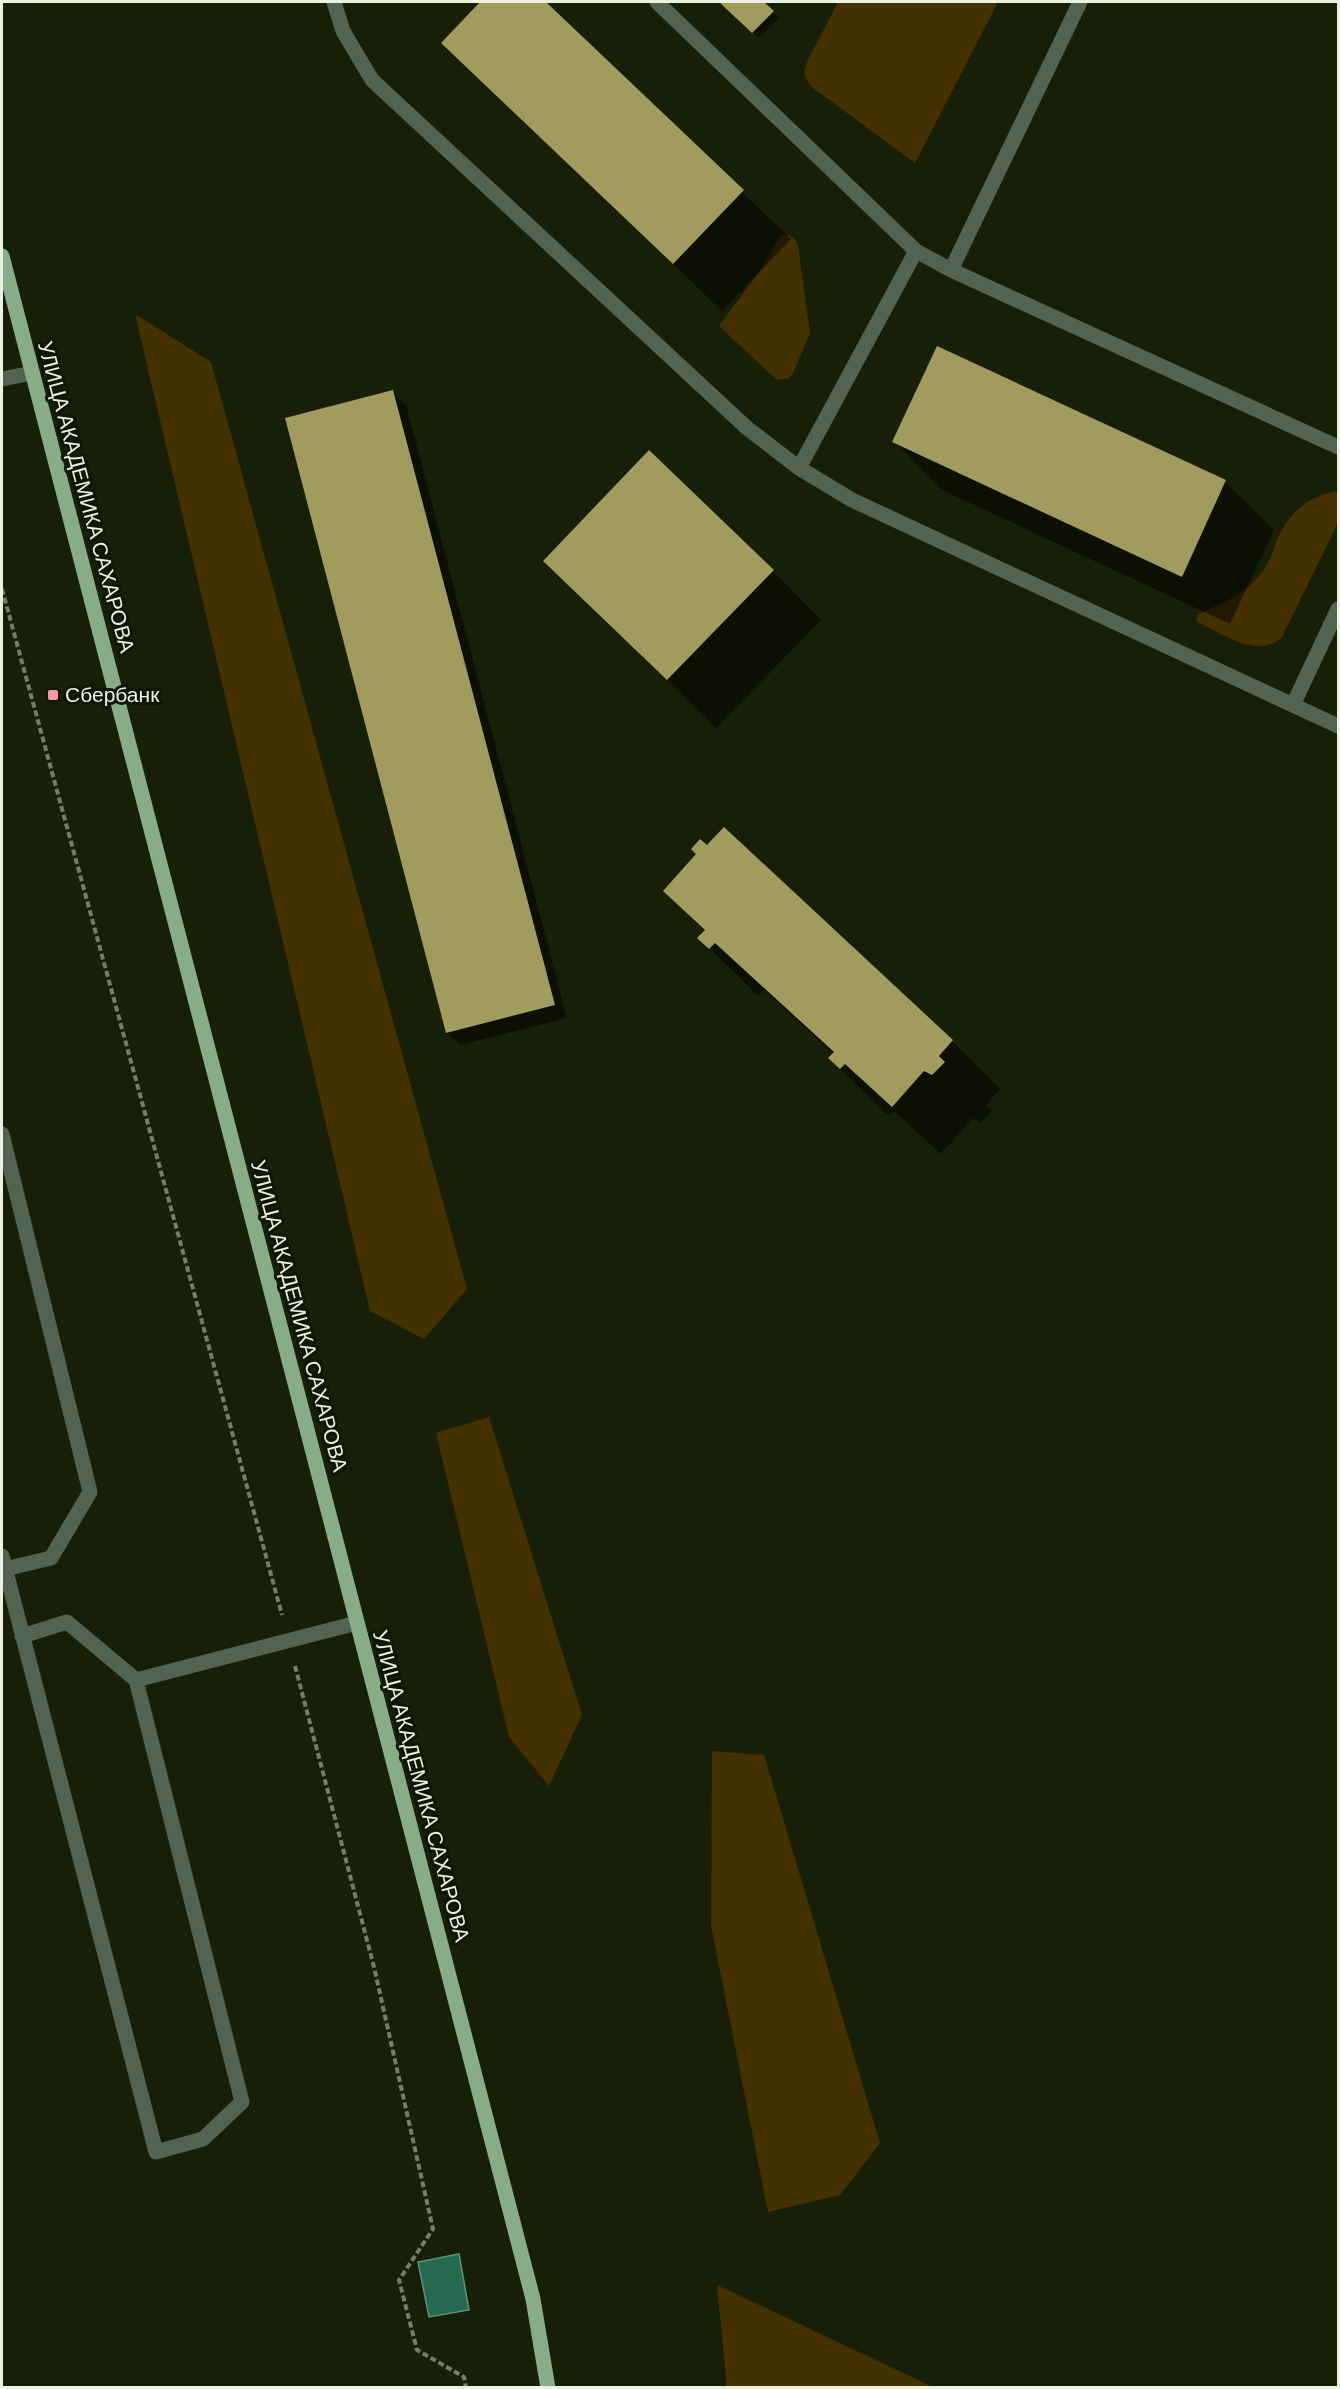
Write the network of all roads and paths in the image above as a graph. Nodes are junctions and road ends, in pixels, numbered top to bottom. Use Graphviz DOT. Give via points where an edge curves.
graph roads {
  1 [pos="334,2"];
  2 [pos="657,2"];
  3 [pos="1080,2"];
  4 [pos="916,251"];
  5 [pos="2,256"];
  6 [pos="951,270"];
  7 [pos="32,373"];
  8 [pos="2,379"];
  9 [pos="1338,447"];
  10 [pos="799,468"];
  11 [pos="2,589"];
  12 [pos="1338,609"];
  13 [pos="1293,705"];
  14 [pos="1338,726"];
  15 [pos="2,1134"];
  16 [pos="3,1563"];
  17 [pos="357,1623"];
  18 [pos="22,1636"];
  19 [pos="289,1641"];
  20 [pos="136,1680"];
  21 [pos="466,2388"];
  22 [pos="548,2388"];
  1 -- 10 [label="street" via="343,31 372,80 747,428"];
  2 -- 4 [label="street"];
  3 -- 6 [label="street"];
  4 -- 6 [label="street"];
  4 -- 10 [label="street"];
  5 -- 7 [label="main road, УЛИЦА АКАДЕМИКА САХАРОВА"];
  6 -- 9 [label="street"];
  7 -- 8 [label="street"];
  7 -- 17 [label="main road, УЛИЦА АКАДЕМИКА САХАРОВА"];
  10 -- 13 [label="street" via="852,500"];
  11 -- 19 [label="path"];
  12 -- 13 [label="street"];
  13 -- 14 [label="street"];
  15 -- 16 [label="street" via="90,1492 51,1558"];
  16 -- 18 [label="street"];
  17 -- 19 [label="street"];
  17 -- 22 [label="main road, УЛИЦА АКАДЕМИКА САХАРОВА" via="532,2299"];
  18 -- 20 [label="street" via="67,1622"];
  18 -- 20 [label="street" via="156,2152 203,2139 242,2102"];
  19 -- 20 [label="street"];
  19 -- 21 [label="path" via="374,1967 433,2229 399,2280 417,2350 464,2377"];
}
